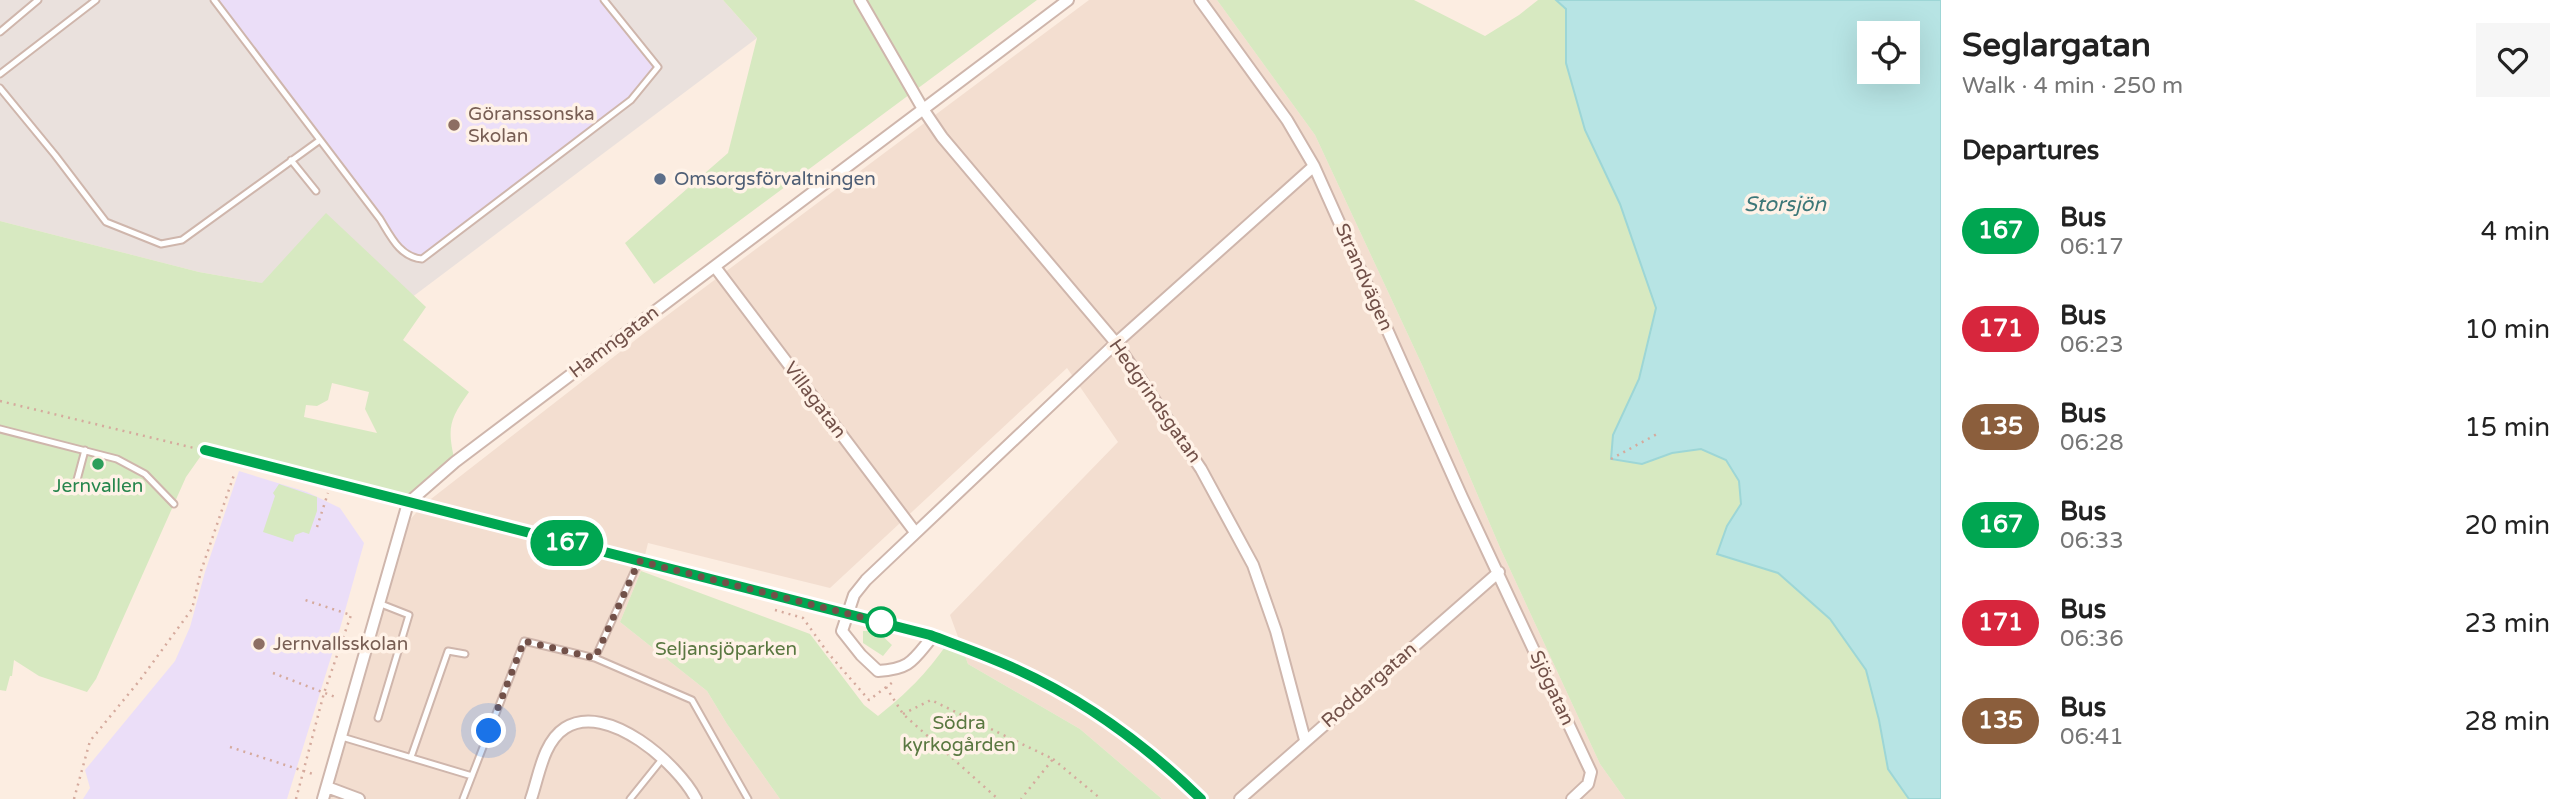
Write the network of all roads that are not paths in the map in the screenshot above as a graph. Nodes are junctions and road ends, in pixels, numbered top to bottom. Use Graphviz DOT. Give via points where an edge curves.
graph roads {
  1 [pos="38,0"];
  2 [pos="96,0"];
  3 [pos="214,0"];
  4 [pos="604,0"];
  5 [pos="1068,0"];
  6 [pos="1200,0"];
  7 [pos="862,2"];
  8 [pos="0,32"];
  9 [pos="0,74"];
  10 [pos="0,88"];
  11 [pos="923,109"];
  12 [pos="320,140"];
  13 [pos="291,160"];
  14 [pos="1314,166"];
  15 [pos="316,191"];
  16 [pos="715,267"];
  17 [pos="1116,343"];
  18 [pos="0,429"];
  19 [pos="85,450"];
  20 [pos="205,450"];
  21 [pos="77,480"];
  22 [pos="408,503"];
  23 [pos="174,504"];
  24 [pos="915,532"];
  25 [pos="639,561"];
  26 [pos="1499,572"];
  27 [pos="381,604"];
  28 [pos="848,612"];
  29 [pos="933,636"];
  30 [pos="465,653"];
  31 [pos="595,658"];
  32 [pos="378,718"];
  33 [pos="342,737"];
  34 [pos="1305,740"];
  35 [pos="411,757"];
  36 [pos="663,758"];
  37 [pos="472,776"];
  38 [pos="324,782"];
  39 [pos="323,799"];
  40 [pos="359,799"];
  41 [pos="463,799"];
  42 [pos="531,799"];
  43 [pos="629,799"];
  44 [pos="696,799"];
  45 [pos="748,799"];
  46 [pos="1201,799"];
  47 [pos="1240,799"];
  48 [pos="1572,799"];
  1 -- 8 [label="lane"];
  2 -- 9 [label="lane"];
  3 -- 12 [label="lane"];
  4 -- 12 [label="lane" via="657,67 631,100 422,259 411,258 399,248"];
  5 -- 11 [label="street, Hamngatan"];
  6 -- 14 [label="street, Strandvägen" via="1287,120"];
  7 -- 11 [label="street, Hedgrindsgatan"];
  10 -- 13 [label="lane" via="106,222 161,244 182,240"];
  11 -- 16 [label="street, Hamngatan"];
  11 -- 17 [label="street, Hedgrindsgatan"];
  12 -- 13 [label="lane"];
  13 -- 15 [label="lane"];
  14 -- 17 [label="street"];
  14 -- 26 [label="street, Strandvägen"];
  16 -- 22 [label="street, Hamngatan" via="447,468"];
  16 -- 24 [label="street, Villagatan"];
  17 -- 24 [label="street"];
  17 -- 34 [label="street, Hedgrindsgatan" via="1201,469 1254,565"];
  18 -- 19 [label="lane"];
  19 -- 21 [label="lane"];
  19 -- 23 [label="lane" via="117,459 145,474"];
  20 -- 22 [label="street"];
  22 -- 25 [label="street"];
  22 -- 27 [label="street"];
  24 -- 28 [label="street" via="866,580"];
  25 -- 28 [label="street"];
  25 -- 31 [label="lane"];
  26 -- 34 [label="street, Roddargatan"];
  26 -- 48 [label="street, Sjögatan" via="1591,772 1588,784"];
  27 -- 32 [label="lane" via="409,615"];
  27 -- 33 [label="street"];
  28 -- 29 [label="street"];
  28 -- 29 [label="street" via="842,631 878,671 900,670"];
  29 -- 46 [label="street" via="1018,670 1079,704 1161,761"];
  30 -- 35 [label="lane" via="448,652"];
  31 -- 37 [label="lane" via="524,641"];
  31 -- 45 [label="lane" via="692,700"];
  33 -- 35 [label="lane"];
  33 -- 38 [label="street"];
  34 -- 47 [label="street, Roddargatan"];
  35 -- 37 [label="lane"];
  36 -- 42 [label="street" via="616,729 587,721 573,724 552,741"];
  36 -- 43 [label="lane"];
  36 -- 44 [label="street"];
  37 -- 41 [label="lane"];
  38 -- 39 [label="street"];
  38 -- 40 [label="street"];
}
